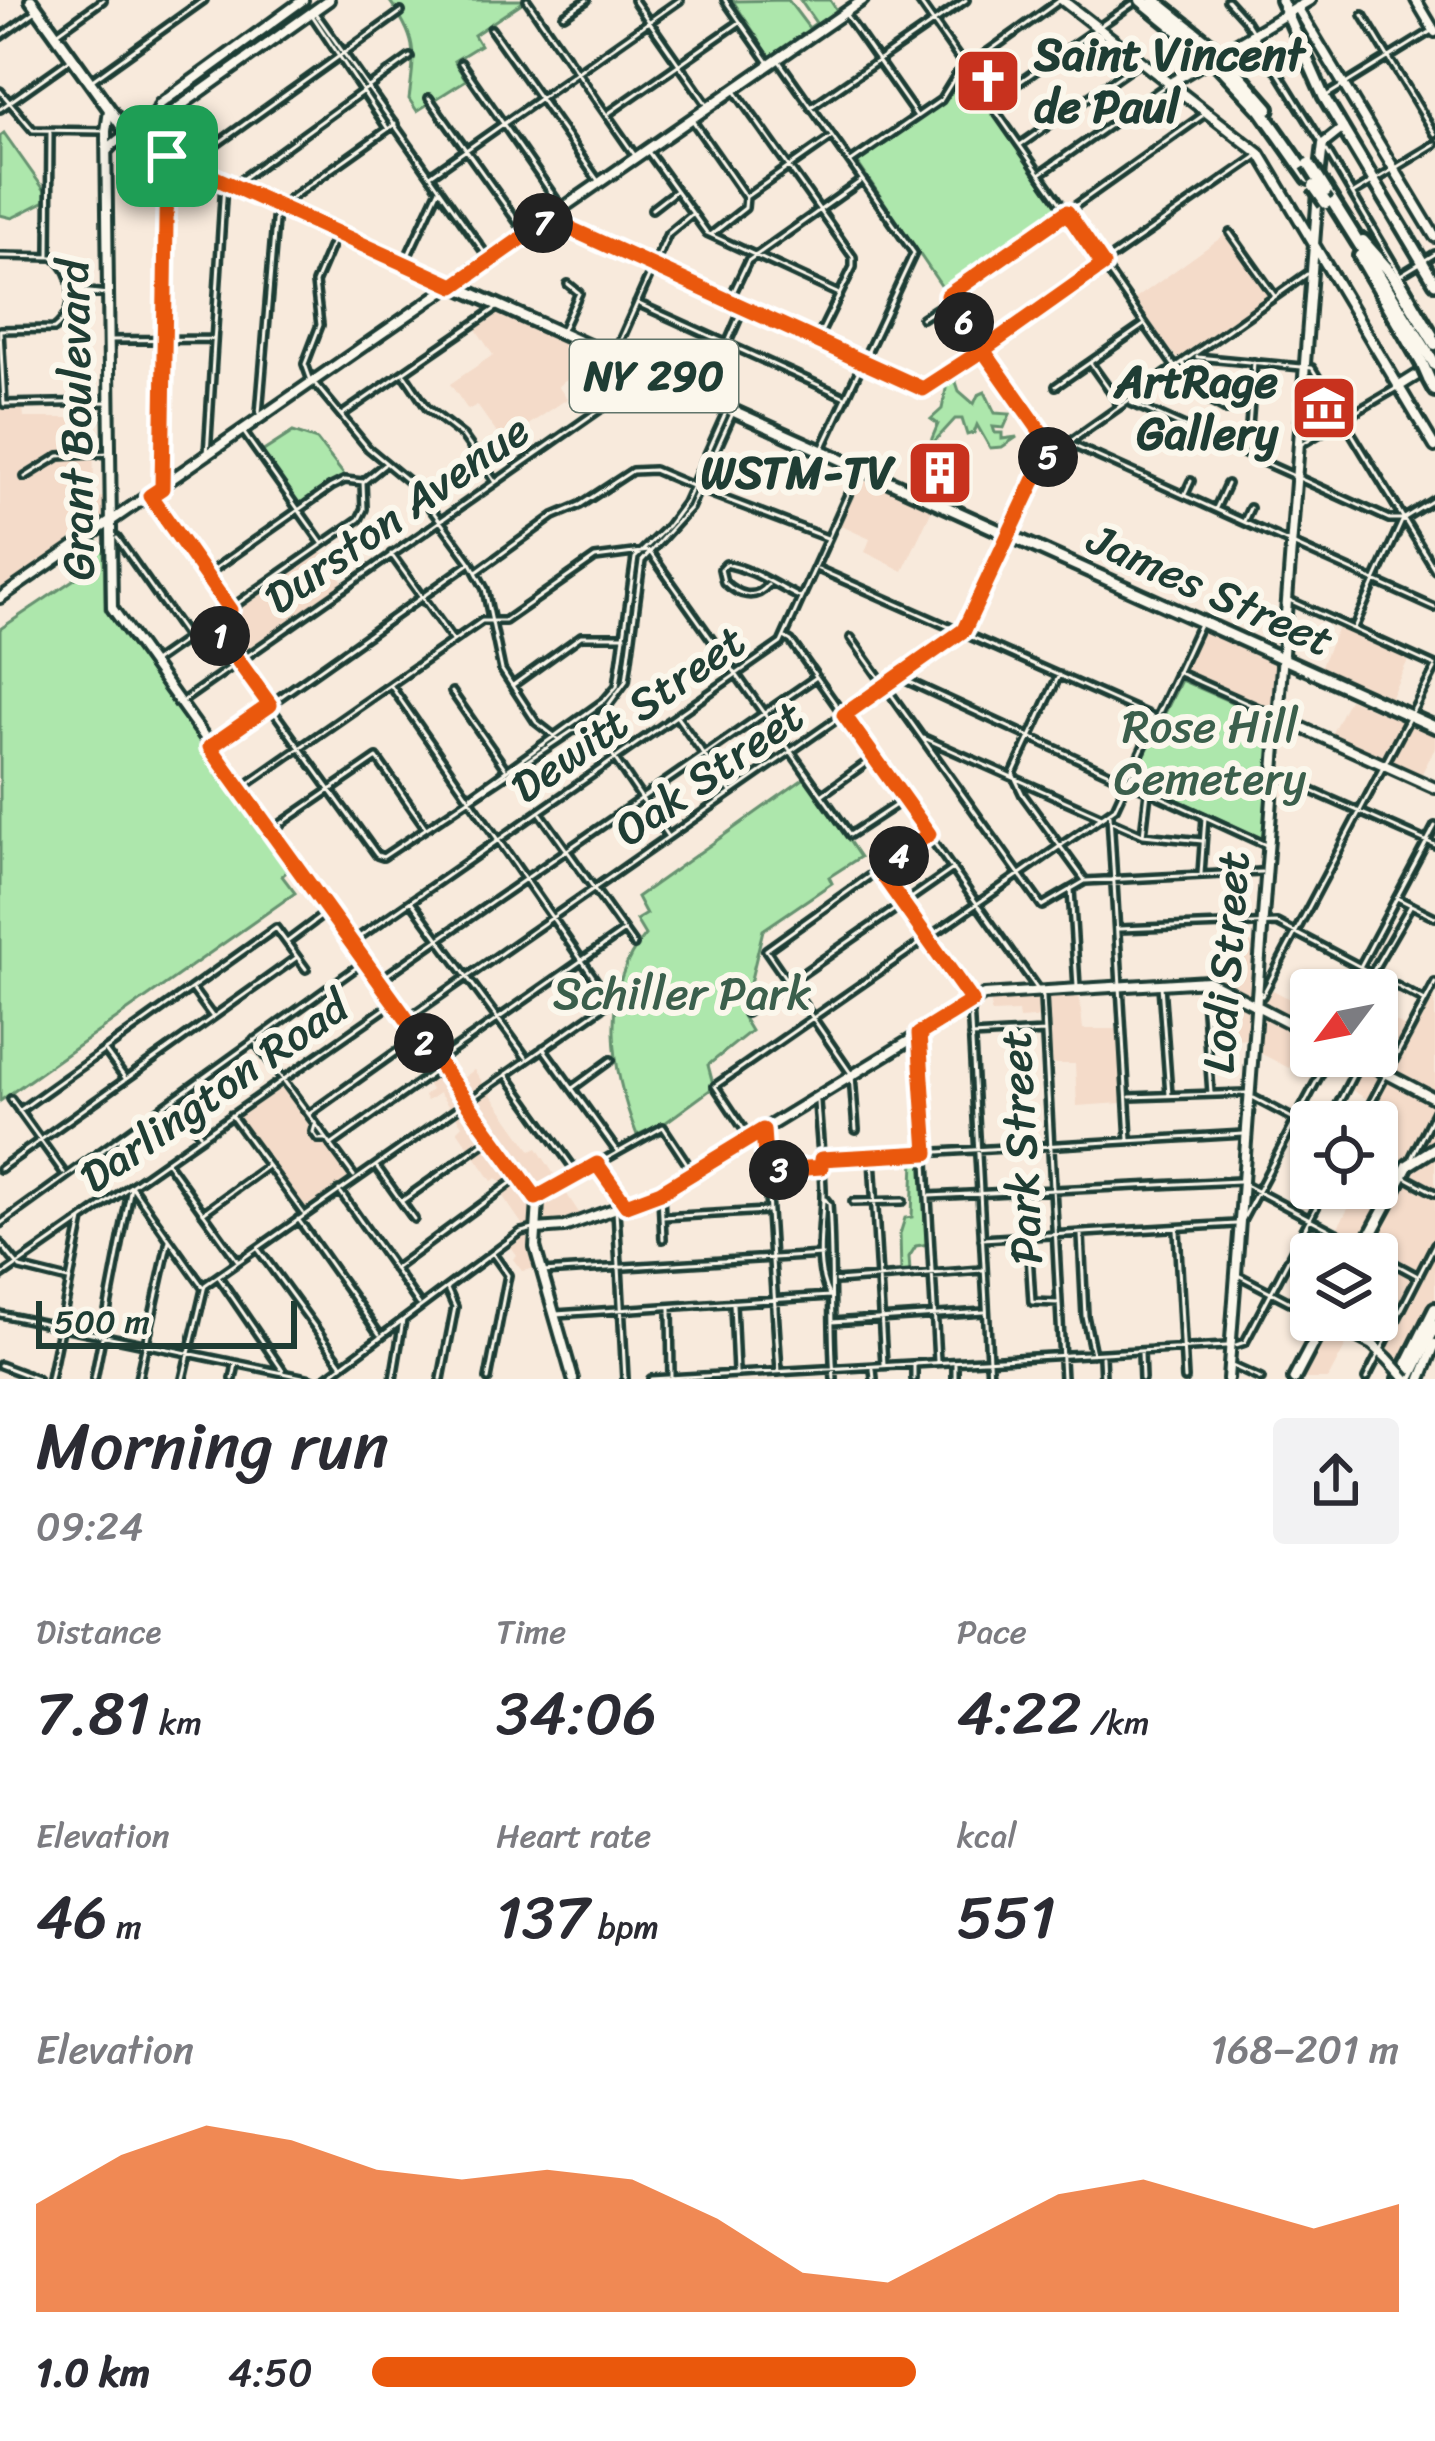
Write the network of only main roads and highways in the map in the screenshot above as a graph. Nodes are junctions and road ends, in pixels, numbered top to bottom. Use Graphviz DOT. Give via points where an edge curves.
graph roads {
  1 [pos="1281,0"];
  2 [pos="1137,2"];
  3 [pos="1158,2"];
  4 [pos="34,5"];
  5 [pos="1209,50"];
  6 [pos="1223,63"];
  7 [pos="1326,197"];
  8 [pos="1352,230"];
  9 [pos="1435,283"];
  10 [pos="1435,344"];
  11 [pos="1431,363"];
  12 [pos="1433,385"];
  13 [pos="1435,727"];
  14 [pos="1435,1148"];
  15 [pos="1371,1233"];
  16 [pos="1435,1309"];
  17 [pos="1435,1326"];
  18 [pos="1314,1341"];
  19 [pos="1294,1379"];
  20 [pos="1405,1379"];
  1 -- 9 [label="main road" via="1324,97"];
  2 -- 5 [label="highway"];
  3 -- 5 [label="highway"];
  4 -- 13 [label="main road, James Street / NY 290" via="108,113 167,156"];
  5 -- 6 [label="highway, bridge"];
  6 -- 7 [label="highway, bridge"];
  6 -- 7 [label="highway, bridge" via="1279,121"];
  7 -- 8 [label="highway"];
  7 -- 11 [label="highway"];
  8 -- 10 [label="highway" via="1390,269"];
  8 -- 11 [label="highway"];
  11 -- 12 [label="highway, bridge"];
  14 -- 15 [label="main road" via="1411,1162"];
  16 -- 20 [label="highway"];
  17 -- 20 [label="highway"];
  18 -- 19 [label="main road"];
}
